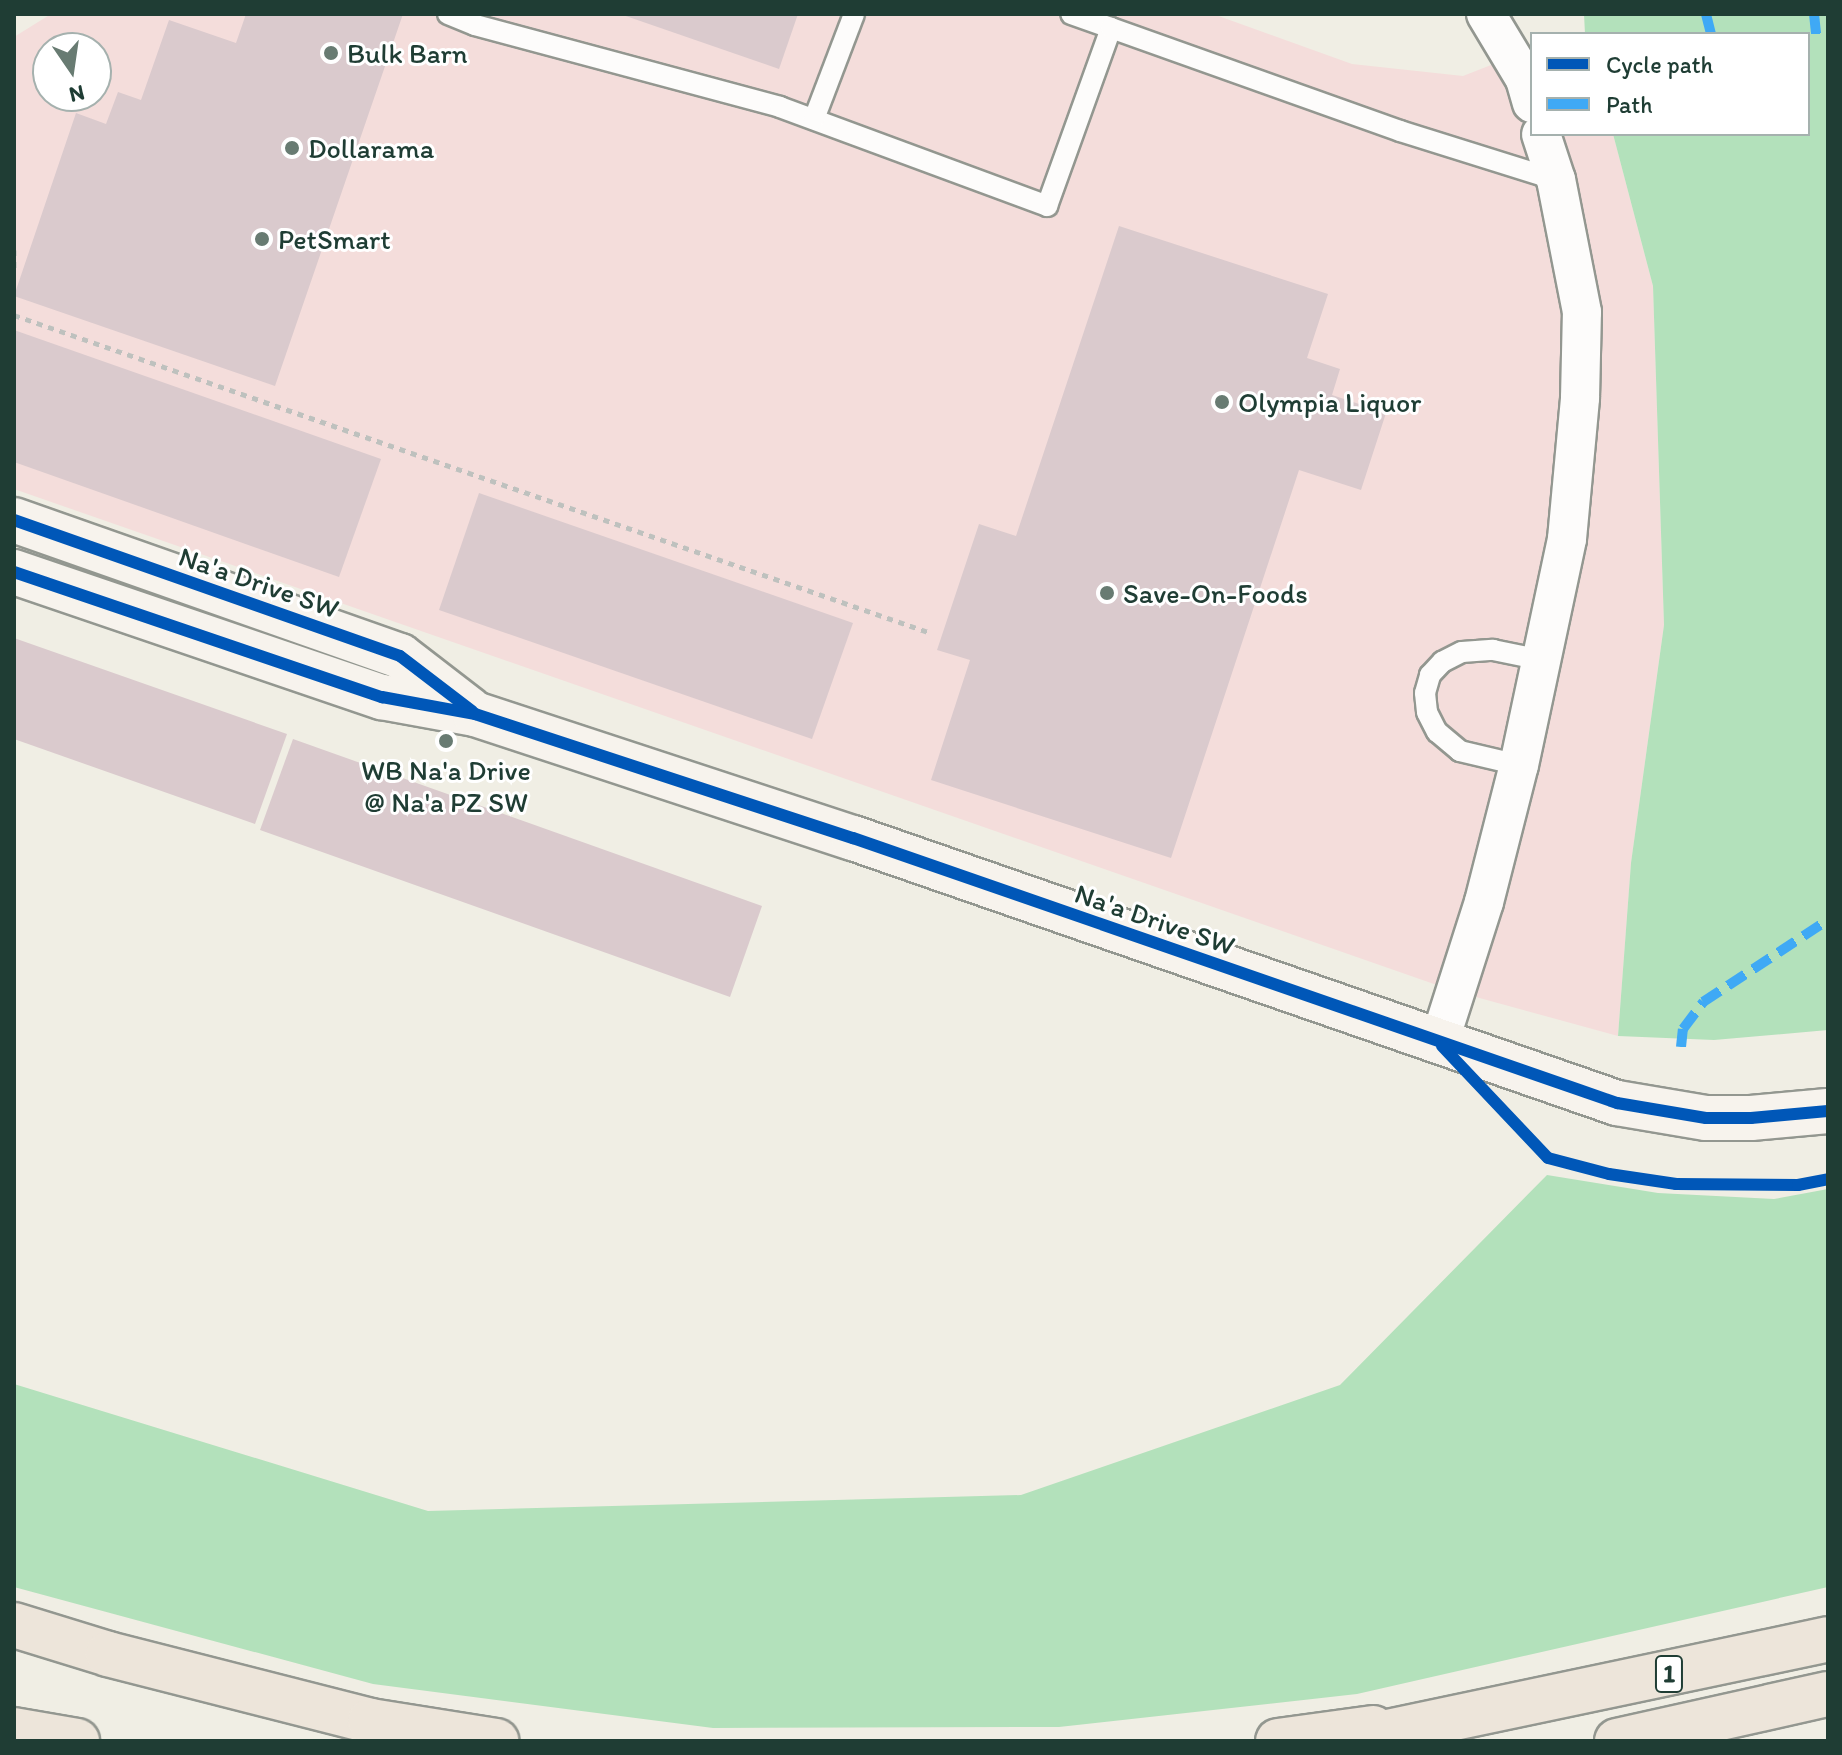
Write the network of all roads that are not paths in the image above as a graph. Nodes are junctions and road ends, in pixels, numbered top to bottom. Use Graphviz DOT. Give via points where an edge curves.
graph roads {
  1 [pos="448,14"];
  2 [pos="854,14"];
  3 [pos="1071,14"];
  4 [pos="1486,14"];
  5 [pos="476,20"];
  6 [pos="1111,28"];
  7 [pos="1530,96"];
  8 [pos="814,119"];
  9 [pos="1542,136"];
  10 [pos="1556,180"];
  11 [pos="14,520"];
  12 [pos="14,572"];
  13 [pos="1542,660"];
  14 [pos="475,714"];
  15 [pos="1519,765"];
  16 [pos="1439,1043"];
  17 [pos="1828,1111"];
  18 [pos="14,1625"];
  19 [pos="1828,1639"];
  20 [pos="1828,1694"];
  21 [pos="1510,1708"];
  22 [pos="14,1730"];
  23 [pos="77,1741"];
  24 [pos="496,1741"];
  25 [pos="1278,1741"];
  26 [pos="1345,1741"];
  27 [pos="1617,1741"];
  1 -- 5 [label="lane"];
  2 -- 8 [label="lane"];
  3 -- 6 [label="lane"];
  4 -- 7 [label="street"];
  5 -- 8 [label="lane"];
  6 -- 8 [label="lane" via="1047,206"];
  6 -- 10 [label="lane" via="1400,131"];
  9 -- 10 [label="street"];
  10 -- 13 [label="street" via="1582,312 1580,398 1567,539"];
  11 -- 14 [label="street, Na'a Drive SW" via="400,656"];
  12 -- 14 [label="street, Na'a Drive SW" via="382,697"];
  13 -- 15 [label="street"];
  13 -- 15 [label="lane" via="1493,650 1462,652 1436,668 1425,693 1437,732 1460,751"];
  14 -- 16 [label="street, Na'a Drive SW" via="853,838"];
  15 -- 16 [label="street" via="1484,902"];
  16 -- 17 [label="street, Na'a Drive SW" via="1661,1113 1751,1118"];
  18 -- 24 [label="highway" via="370,1721"];
  19 -- 21 [label="highway, 1"];
  20 -- 27 [label="highway, 1"];
  21 -- 25 [label="highway"];
  21 -- 26 [label="highway, 1"];
  22 -- 23 [label="highway"];
}
